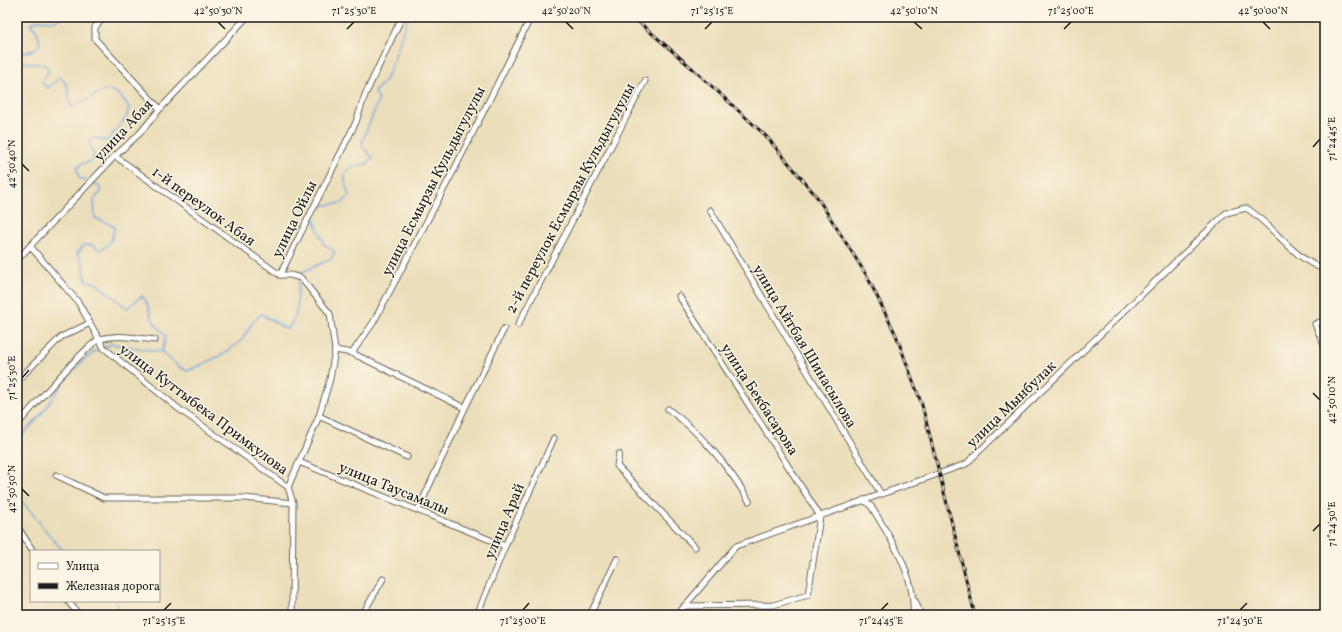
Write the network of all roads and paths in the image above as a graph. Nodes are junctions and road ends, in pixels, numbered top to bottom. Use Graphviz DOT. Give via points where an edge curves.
graph roads {
  1 [pos="104,17"];
  2 [pos="248,17"];
  3 [pos="402,17"];
  4 [pos="531,17"];
  5 [pos="645,81"];
  6 [pos="160,109"];
  7 [pos="115,156"];
  8 [pos="710,210"];
  9 [pos="30,246"];
  10 [pos="17,260"];
  11 [pos="1325,269"];
  12 [pos="280,275"];
  13 [pos="679,296"];
  14 [pos="1325,320"];
  15 [pos="90,323"];
  16 [pos="518,325"];
  17 [pos="504,329"];
  18 [pos="99,339"];
  19 [pos="156,340"];
  20 [pos="1325,347"];
  21 [pos="335,350"];
  22 [pos="352,353"];
  23 [pos="17,381"];
  24 [pos="464,408"];
  25 [pos="668,409"];
  26 [pos="319,416"];
  27 [pos="17,424"];
  28 [pos="554,438"];
  29 [pos="619,454"];
  30 [pos="407,457"];
  31 [pos="299,462"];
  32 [pos="56,475"];
  33 [pos="288,487"];
  34 [pos="881,494"];
  35 [pos="749,500"];
  36 [pos="863,500"];
  37 [pos="293,503"];
  38 [pos="418,510"];
  39 [pos="820,516"];
  40 [pos="17,526"];
  41 [pos="505,546"];
  42 [pos="695,547"];
  43 [pos="32,550"];
  44 [pos="617,559"];
  45 [pos="383,579"];
  46 [pos="914,599"];
  47 [pos="69,602"];
  48 [pos="684,606"];
  49 [pos="79,615"];
  50 [pos="292,615"];
  51 [pos="362,615"];
  52 [pos="477,615"];
  53 [pos="590,615"];
  54 [pos="677,615"];
  55 [pos="911,615"];
  56 [pos="921,615"];
  1 -- 6 [label="street" via="95,27 95,39"];
  2 -- 6 [label="street, улица Абая"];
  3 -- 12 [label="street, улица Ойлы" via="365,95 356,122"];
  4 -- 22 [label="street, улица Есмырзы Кульдыгулулы" via="440,196 372,323"];
  5 -- 16 [label="street, 2-й переулок Есмырзы Кульдыгулулы"];
  6 -- 7 [label="street, улица Абая" via="139,134"];
  7 -- 9 [label="street, улица Абая"];
  7 -- 12 [label="street, 1-й переулок Абая"];
  8 -- 34 [label="street, улица Айтбая Шинасылова"];
  9 -- 10 [label="street, улица Абая"];
  9 -- 15 [label="street, улица Куттыбека Примкулова" via="78,302"];
  11 -- 34 [label="street, улица Мынбулак" via="1298,254 1256,214 1246,208 1226,213 966,464"];
  12 -- 21 [label="street, улица Ойлы" via="290,274 301,278 330,314"];
  13 -- 39 [label="street, улица Бекбасарова"];
  14 -- 20 [label="street" via="1315,324"];
  15 -- 18 [label="street, улица Куттыбека Примкулова"];
  15 -- 23 [label="street" via="61,337"];
  17 -- 24 [label="street"];
  18 -- 19 [label="street" via="125,337"];
  18 -- 27 [label="street"];
  18 -- 33 [label="street, улица Куттыбека Примкулова" via="104,348 179,409"];
  21 -- 22 [label="street"];
  21 -- 26 [label="street, улица Ойлы"];
  22 -- 24 [label="street"];
  24 -- 38 [label="street"];
  25 -- 35 [label="street" via="685,421 735,478"];
  26 -- 30 [label="street"];
  26 -- 31 [label="street, улица Ойлы"];
  28 -- 41 [label="street, улица Арай"];
  29 -- 42 [label="street" via="617,466"];
  31 -- 33 [label="street"];
  31 -- 38 [label="street, улица Таусамалы"];
  32 -- 37 [label="street" via="104,498 245,498"];
  33 -- 37 [label="street, улица Куттыбека Примкулова"];
  34 -- 36 [label="street, улица Мынбулак"];
  36 -- 39 [label="street, улица Мынбулак"];
  36 -- 46 [label="street" via="871,506 889,536 904,566"];
  37 -- 50 [label="street, улица Куттыбека Примкулова"];
  38 -- 41 [label="street, улица Таусамалы"];
  39 -- 48 [label="street, улица Мынбулак" via="736,546"];
  39 -- 48 [label="street" via="808,595 774,605"];
  40 -- 43 [label="street"];
  41 -- 52 [label="street, улица Арай"];
  44 -- 53 [label="street"];
  45 -- 51 [label="street"];
  46 -- 55 [label="street"];
  46 -- 56 [label="street"];
  47 -- 49 [label="street"];
  48 -- 54 [label="street, улица Мынбулак"];
}
